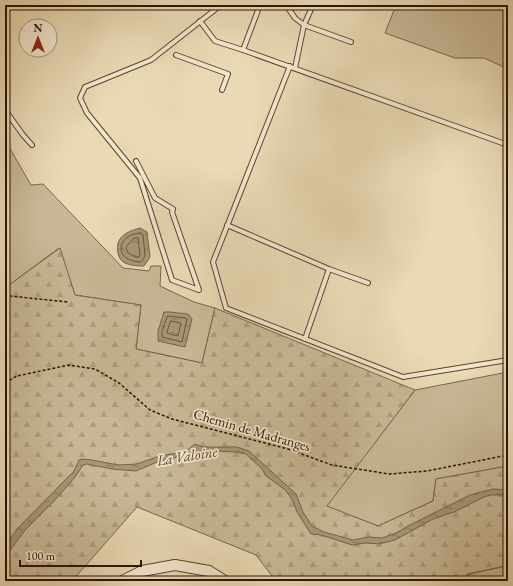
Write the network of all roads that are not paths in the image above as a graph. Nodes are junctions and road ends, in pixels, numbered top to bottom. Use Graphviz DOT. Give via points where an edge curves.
graph roads {
  1 [pos="221,5"];
  2 [pos="260,5"];
  3 [pos="286,5"];
  4 [pos="313,5"];
  5 [pos="200,21"];
  6 [pos="304,25"];
  7 [pos="351,42"];
  8 [pos="243,50"];
  9 [pos="176,55"];
  10 [pos="290,66"];
  11 [pos="295,68"];
  12 [pos="222,90"];
  13 [pos="5,110"];
  14 [pos="32,144"];
  15 [pos="508,145"];
  16 [pos="136,161"];
  17 [pos="228,225"];
  18 [pos="329,269"];
  19 [pos="368,283"];
  20 [pos="305,339"];
  21 [pos="508,360"];
  22 [pos="122,581"];
  23 [pos="225,581"];
  1 -- 5 [label="lane"];
  2 -- 8 [label="lane"];
  3 -- 6 [label="lane" via="295,18"];
  4 -- 6 [label="lane"];
  5 -- 8 [label="lane" via="215,41"];
  5 -- 16 [label="lane" via="152,60 86,87 80,98 87,113 140,178 172,280 199,290 172,212 174,209 155,198"];
  6 -- 7 [label="lane"];
  6 -- 11 [label="lane"];
  8 -- 10 [label="lane"];
  9 -- 12 [label="lane" via="228,74"];
  10 -- 11 [label="lane"];
  10 -- 17 [label="lane"];
  11 -- 15 [label="lane"];
  13 -- 14 [label="lane"];
  17 -- 18 [label="lane"];
  17 -- 20 [label="lane" via="213,262 226,308"];
  18 -- 19 [label="lane"];
  18 -- 20 [label="lane"];
  20 -- 21 [label="lane" via="404,377"];
  22 -- 23 [label="street" via="142,571 175,565 209,571"];
}
